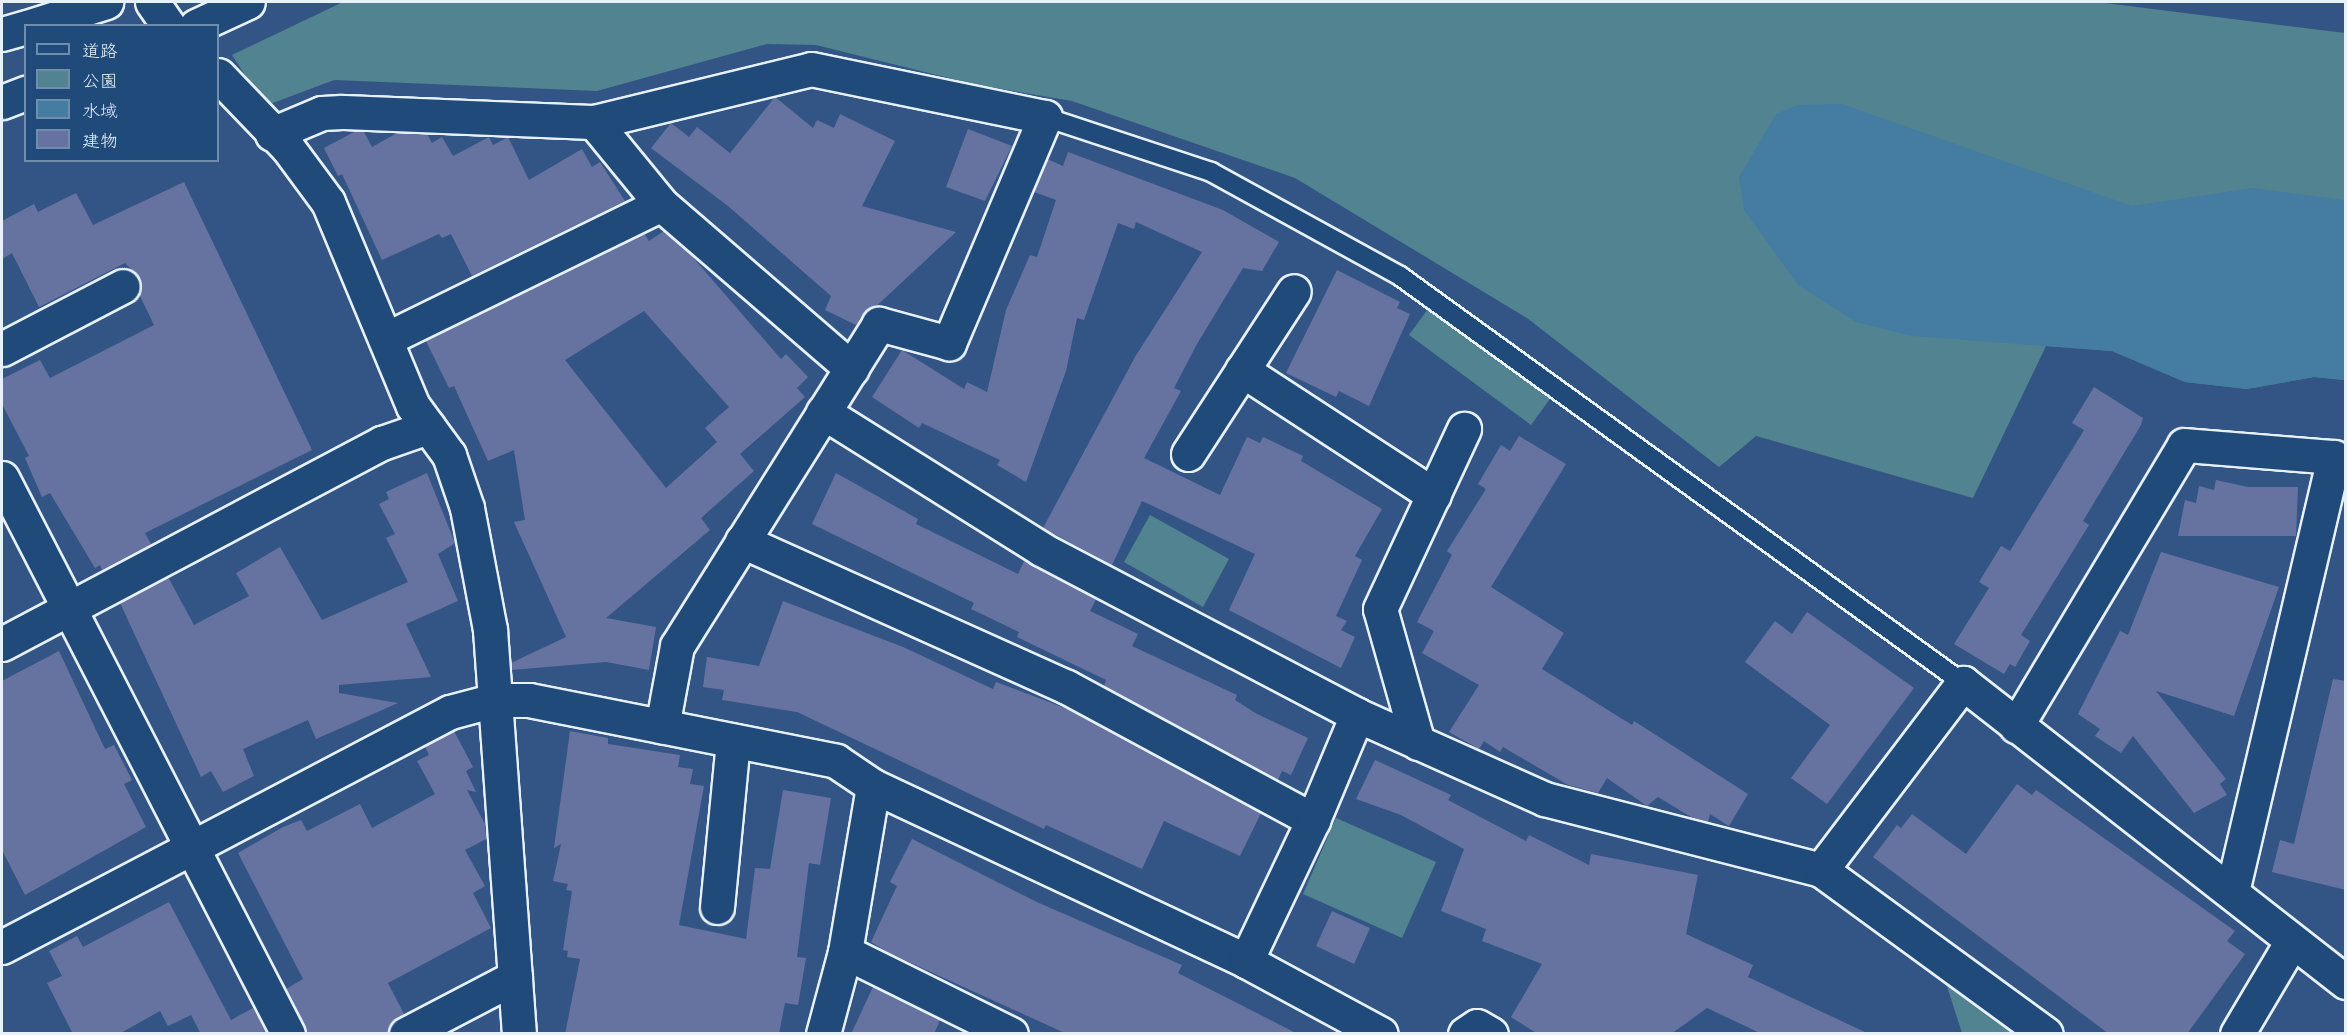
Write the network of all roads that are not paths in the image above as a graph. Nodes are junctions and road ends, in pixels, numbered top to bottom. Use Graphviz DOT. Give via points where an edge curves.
graph roads {
  1 [pos="106,2"];
  2 [pos="152,2"];
  3 [pos="248,2"];
  4 [pos="34,24"];
  5 [pos="168,24"];
  6 [pos="200,24"];
  7 [pos="24,27"];
  8 [pos="2,34"];
  9 [pos="219,76"];
  10 [pos="24,94"];
  11 [pos="2,102"];
  12 [pos="1045,117"];
  13 [pos="594,122"];
  14 [pos="272,134"];
  15 [pos="661,204"];
  16 [pos="123,286"];
  17 [pos="1294,291"];
  18 [pos="386,339"];
  19 [pos="2,349"];
  20 [pos="852,369"];
  21 [pos="1242,370"];
  22 [pos="823,412"];
  23 [pos="428,427"];
  24 [pos="1464,429"];
  25 [pos="1188,454"];
  26 [pos="2,478"];
  27 [pos="1434,495"];
  28 [pos="742,541"];
  29 [pos="69,609"];
  30 [pos="2,644"];
  31 [pos="1963,684"];
  32 [pos="495,700"];
  33 [pos="1357,715"];
  34 [pos="2016,726"];
  35 [pos="662,727"];
  36 [pos="733,741"];
  37 [pos="1418,743"];
  38 [pos="873,786"];
  39 [pos="1313,820"];
  40 [pos="192,848"];
  41 [pos="1821,870"];
  42 [pos="2232,892"];
  43 [pos="717,907"];
  44 [pos="2292,941"];
  45 [pos="2,947"];
  46 [pos="845,952"];
  47 [pos="1246,961"];
  48 [pos="515,977"];
  49 [pos="2346,982"];
  50 [pos="288,1034"];
  51 [pos="406,1034"];
  52 [pos="519,1034"];
  53 [pos="823,1034"];
  54 [pos="1011,1034"];
  55 [pos="1381,1034"];
  56 [pos="1465,1034"];
  57 [pos="1491,1034"];
  58 [pos="2046,1034"];
  59 [pos="2237,1034"];
  1 -- 4 [label="street"];
  2 -- 5 [label="street"];
  3 -- 6 [label="street"];
  7 -- 8 [label="street"];
  9 -- 14 [label="street"];
  10 -- 11 [label="street"];
  12 -- 13 [label="street" via="811,69"];
  12 -- 20 [label="street" via="949,343 879,324"];
  12 -- 31 [label="lane" via="1211,172 1400,276"];
  13 -- 14 [label="street" via="342,112 322,113"];
  13 -- 15 [label="street"];
  14 -- 18 [label="street" via="328,202"];
  15 -- 18 [label="street"];
  15 -- 20 [label="street"];
  16 -- 19 [label="street"];
  17 -- 21 [label="street"];
  18 -- 23 [label="street" via="413,406"];
  20 -- 22 [label="street"];
  21 -- 25 [label="street"];
  21 -- 27 [label="street"];
  22 -- 28 [label="street"];
  22 -- 33 [label="street" via="1041,549"];
  23 -- 29 [label="street" via="382,443"];
  23 -- 32 [label="street" via="449,455 467,508 485,590"];
  24 -- 27 [label="street"];
  26 -- 29 [label="street"];
  27 -- 37 [label="street" via="1380,609"];
  28 -- 35 [label="street" via="677,646"];
  28 -- 39 [label="street" via="1067,687"];
  29 -- 30 [label="street"];
  29 -- 40 [label="street"];
  31 -- 34 [label="street"];
  31 -- 41 [label="street"];
  32 -- 35 [label="street" via="530,700"];
  32 -- 40 [label="street" via="450,712"];
  32 -- 48 [label="street"];
  33 -- 37 [label="street"];
  33 -- 39 [label="street"];
  34 -- 42 [label="street"];
  34 -- 42 [label="street" via="2184,445 2334,457"];
  35 -- 36 [label="street"];
  36 -- 38 [label="street" via="836,761"];
  36 -- 43 [label="street"];
  37 -- 41 [label="street" via="1545,799"];
  38 -- 46 [label="street"];
  38 -- 47 [label="street"];
  39 -- 47 [label="street"];
  40 -- 45 [label="street"];
  40 -- 50 [label="street"];
  41 -- 58 [label="street"];
  42 -- 44 [label="street"];
  44 -- 49 [label="street"];
  44 -- 59 [label="street"];
  46 -- 53 [label="street"];
  46 -- 54 [label="street"];
  47 -- 55 [label="street"];
  48 -- 51 [label="street"];
  48 -- 52 [label="street"];
  56 -- 57 [label="street" via="1477,1026"];
}
